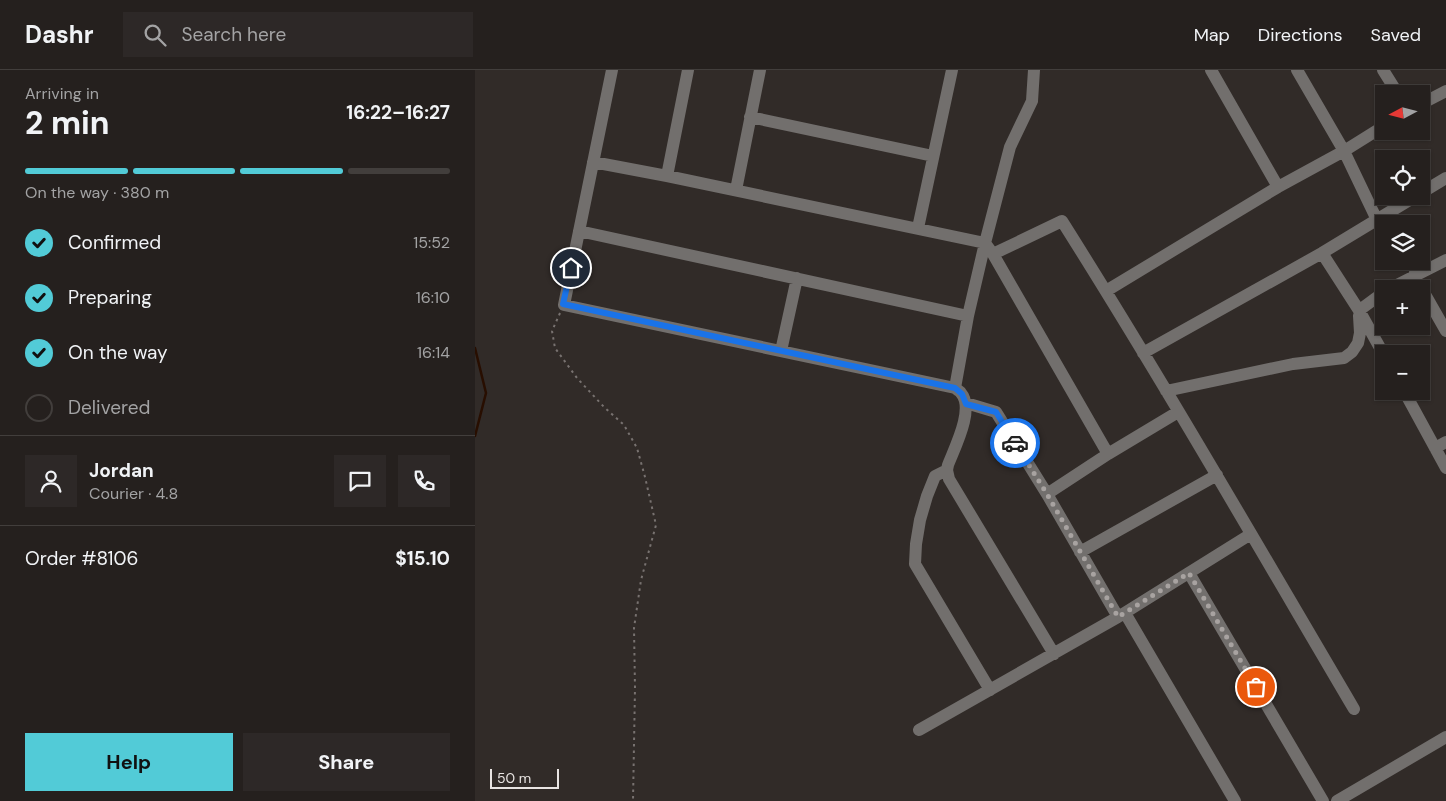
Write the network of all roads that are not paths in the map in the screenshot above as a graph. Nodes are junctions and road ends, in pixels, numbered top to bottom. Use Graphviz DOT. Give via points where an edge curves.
graph roads {
  1 [pos="612,70"];
  2 [pos="688,70"];
  3 [pos="760,70"];
  4 [pos="952,70"];
  5 [pos="1034,70"];
  6 [pos="1211,70"];
  7 [pos="1297,70"];
  8 [pos="1383,70"];
  9 [pos="1392,85"];
  10 [pos="1446,90"];
  11 [pos="1430,99"];
  12 [pos="750,117"];
  13 [pos="1375,132"];
  14 [pos="1344,151"];
  15 [pos="933,156"];
  16 [pos="593,162"];
  17 [pos="667,176"];
  18 [pos="1446,178"];
  19 [pos="1278,187"];
  20 [pos="1430,188"];
  21 [pos="736,190"];
  22 [pos="1401,205"];
  23 [pos="1385,215"];
  24 [pos="1375,216"];
  25 [pos="1375,221"];
  26 [pos="918,228"];
  27 [pos="579,231"];
  28 [pos="985,243"];
  29 [pos="1321,253"];
  30 [pos="993,254"];
  31 [pos="1446,260"];
  32 [pos="1414,275"];
  33 [pos="797,278"];
  34 [pos="1405,280"];
  35 [pos="1106,291"];
  36 [pos="1375,298"];
  37 [pos="1360,312"];
  38 [pos="967,316"];
  39 [pos="1446,331"];
  40 [pos="1378,345"];
  41 [pos="781,351"];
  42 [pos="1143,353"];
  43 [pos="955,388"];
  44 [pos="1166,391"];
  45 [pos="1410,400"];
  46 [pos="966,404"];
  47 [pos="1178,412"];
  48 [pos="1441,445"];
  49 [pos="1108,454"];
  50 [pos="1446,468"];
  51 [pos="947,470"];
  52 [pos="1217,476"];
  53 [pos="1047,494"];
  54 [pos="1251,534"];
  55 [pos="1080,552"];
  56 [pos="1189,573"];
  57 [pos="1121,615"];
  58 [pos="1054,654"];
  59 [pos="989,690"];
  60 [pos="1354,709"];
  61 [pos="919,730"];
  62 [pos="1446,737"];
  63 [pos="1235,801"];
  64 [pos="1323,801"];
  65 [pos="1337,801"];
  1 -- 16 [label="street"];
  2 -- 17 [label="street"];
  3 -- 12 [label="street"];
  4 -- 15 [label="street"];
  5 -- 28 [label="street" via="1032,101 1010,147"];
  6 -- 19 [label="street"];
  7 -- 14 [label="street"];
  8 -- 9 [label="street"];
  10 -- 11 [label="street"];
  12 -- 15 [label="street"];
  12 -- 21 [label="street"];
  13 -- 14 [label="street"];
  14 -- 19 [label="street"];
  14 -- 24 [label="street"];
  15 -- 26 [label="street"];
  16 -- 17 [label="street"];
  16 -- 27 [label="street"];
  17 -- 21 [label="street"];
  18 -- 20 [label="street"];
  19 -- 35 [label="street"];
  21 -- 26 [label="street"];
  22 -- 23 [label="street"];
  25 -- 29 [label="street"];
  26 -- 28 [label="street"];
  27 -- 33 [label="street"];
  27 -- 41 [label="street" via="563,304"];
  28 -- 30 [label="street"];
  28 -- 38 [label="street"];
  29 -- 37 [label="street"];
  29 -- 42 [label="street"];
  30 -- 35 [label="street" via="1062,220"];
  30 -- 49 [label="street"];
  31 -- 32 [label="street"];
  32 -- 34 [label="street"];
  32 -- 39 [label="street"];
  33 -- 38 [label="street"];
  33 -- 41 [label="street"];
  35 -- 42 [label="street"];
  36 -- 37 [label="street"];
  37 -- 40 [label="street"];
  37 -- 44 [label="street" via="1358,343 1344,358 1301,363"];
  38 -- 43 [label="street"];
  41 -- 43 [label="street"];
  42 -- 44 [label="street"];
  43 -- 46 [label="street"];
  44 -- 47 [label="street"];
  45 -- 48 [label="street"];
  46 -- 51 [label="street" via="962,428"];
  46 -- 53 [label="street" via="996,412"];
  47 -- 49 [label="street"];
  47 -- 52 [label="street"];
  48 -- 50 [label="street"];
  49 -- 53 [label="street"];
  51 -- 58 [label="street" via="949,480"];
  51 -- 59 [label="street" via="935,476 927,496 915,544 915,564"];
  52 -- 54 [label="street"];
  52 -- 55 [label="street"];
  53 -- 55 [label="street"];
  54 -- 56 [label="street"];
  54 -- 60 [label="street"];
  55 -- 57 [label="street"];
  56 -- 57 [label="street"];
  56 -- 64 [label="street"];
  57 -- 58 [label="street"];
  57 -- 63 [label="street"];
  58 -- 59 [label="street"];
  59 -- 61 [label="street"];
  62 -- 65 [label="street"];
}
